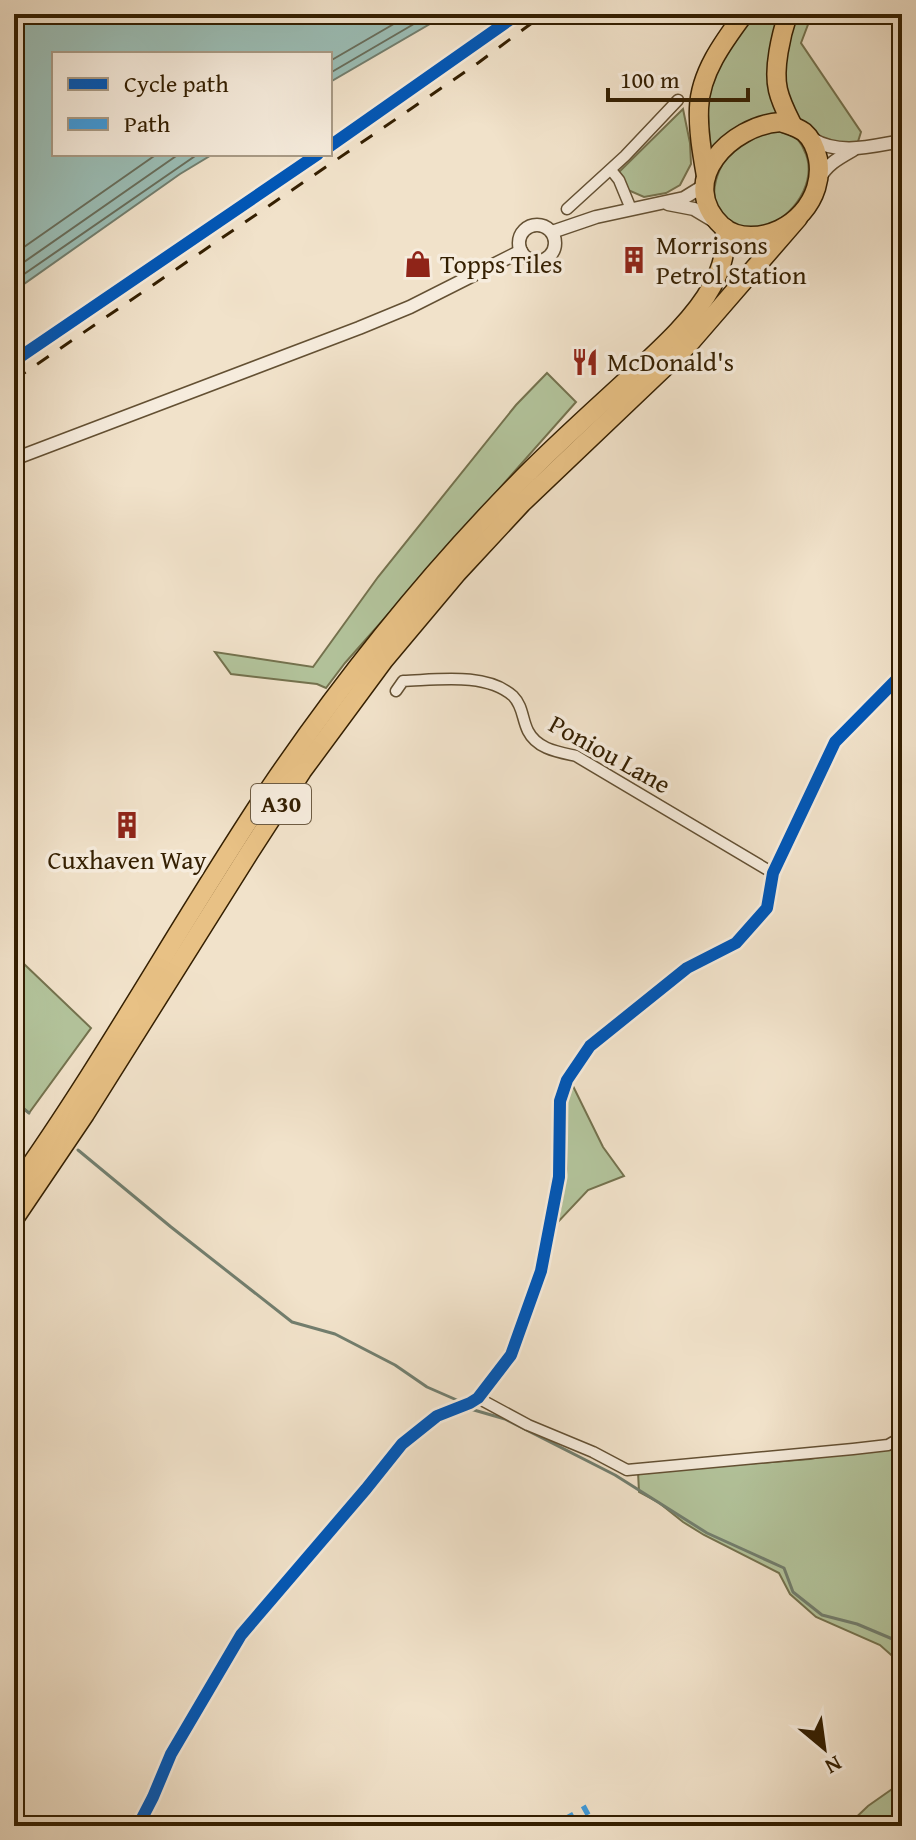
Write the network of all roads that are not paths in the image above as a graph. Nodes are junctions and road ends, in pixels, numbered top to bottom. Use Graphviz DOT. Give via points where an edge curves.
graph roads {
  1 [pos="744,14"];
  2 [pos="788,14"];
  3 [pos="678,100"];
  4 [pos="793,126"];
  5 [pos="809,138"];
  6 [pos="902,141"];
  7 [pos="856,148"];
  8 [pos="611,170"];
  9 [pos="705,180"];
  10 [pos="818,181"];
  11 [pos="665,203"];
  12 [pos="567,209"];
  13 [pos="631,209"];
  14 [pos="798,218"];
  15 [pos="722,226"];
  16 [pos="552,232"];
  17 [pos="521,251"];
  18 [pos="14,459"];
  19 [pos="902,674"];
  20 [pos="396,691"];
  21 [pos="773,873"];
  22 [pos="14,1189"];
  23 [pos="14,1219"];
  24 [pos="478,1398"];
  25 [pos="902,1437"];
  26 [pos="138,1826"];
  1 -- 9 [label="highway" via="703,84 699,131"];
  2 -- 4 [label="highway" via="777,86"];
  3 -- 8 [label="street"];
  4 -- 5 [label="highway"];
  4 -- 9 [label="highway" via="767,123 729,142"];
  5 -- 7 [label="street" via="834,148"];
  5 -- 10 [label="highway" via="817,154"];
  6 -- 7 [label="street"];
  7 -- 10 [label="street" via="833,161"];
  8 -- 12 [label="street"];
  8 -- 13 [label="street"];
  9 -- 11 [label="street" via="684,198"];
  9 -- 15 [label="highway" via="706,199"];
  10 -- 14 [label="highway"];
  11 -- 13 [label="street"];
  11 -- 15 [label="street" via="694,209"];
  13 -- 16 [label="street"];
  14 -- 15 [label="highway" via="759,236 730,233"];
  14 -- 23 [label="highway, A30" via="688,345 522,503 384,660 295,783"];
  15 -- 22 [label="highway, A30" via="722,265 692,314 460,545 336,695"];
  16 -- 17 [label="street" via="546,226 529,226 519,240"];
  16 -- 17 [label="street" via="554,250 545,259 534,261"];
  17 -- 18 [label="street" via="359,328"];
  19 -- 21 [label="street" via="835,742"];
  20 -- 21 [label="street, Poniou Lane" via="403,681 477,680 500,688 513,696 528,732 547,750 576,756"];
  21 -- 24 [label="street" via="767,908 736,943 687,968 590,1046 567,1080 560,1101 559,1177 541,1271 511,1355"];
  24 -- 25 [label="street" via="627,1470 865,1448"];
  24 -- 26 [label="street" via="437,1416 402,1444 241,1635 171,1754"];
}
